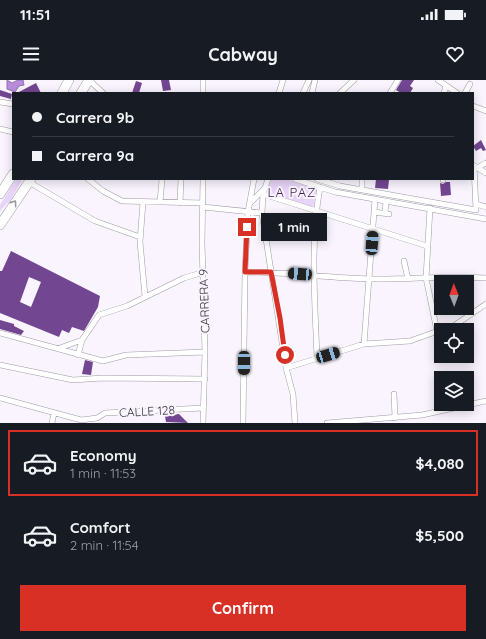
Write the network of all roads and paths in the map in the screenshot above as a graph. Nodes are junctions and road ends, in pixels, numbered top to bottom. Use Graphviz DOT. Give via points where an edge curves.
graph roads {
  1 [pos="69,80"];
  2 [pos="89,80"];
  3 [pos="203,80"];
  4 [pos="283,80"];
  5 [pos="309,80"];
  6 [pos="315,80"];
  7 [pos="354,80"];
  8 [pos="398,80"];
  9 [pos="438,80"];
  10 [pos="470,84"];
  11 [pos="446,86"];
  12 [pos="63,92"];
  13 [pos="82,92"];
  14 [pos="102,92"];
  15 [pos="203,92"];
  16 [pos="279,92"];
  17 [pos="303,92"];
  18 [pos="312,92"];
  19 [pos="341,92"];
  20 [pos="391,92"];
  21 [pos="444,92"];
  22 [pos="455,92"];
  23 [pos="466,92"];
  24 [pos="0,102"];
  25 [pos="12,104"];
  26 [pos="474,106"];
  27 [pos="486,111"];
  28 [pos="0,129"];
  29 [pos="12,132"];
  30 [pos="486,163"];
  31 [pos="475,166"];
  32 [pos="486,173"];
  33 [pos="12,176"];
  34 [pos="89,180"];
  35 [pos="162,180"];
  36 [pos="180,180"];
  37 [pos="203,180"];
  38 [pos="254,180"];
  39 [pos="268,180"];
  40 [pos="298,180"];
  41 [pos="321,180"];
  42 [pos="362,180"];
  43 [pos="30,181"];
  44 [pos="320,187"];
  45 [pos="265,188"];
  46 [pos="362,190"];
  47 [pos="0,194"];
  48 [pos="263,194"];
  49 [pos="375,199"];
  50 [pos="386,201"];
  51 [pos="144,202"];
  52 [pos="160,202"];
  53 [pos="180,203"];
  54 [pos="249,204"];
  55 [pos="476,204"];
  56 [pos="203,205"];
  57 [pos="486,207"];
  58 [pos="430,208"];
  59 [pos="248,212"];
  60 [pos="315,212"];
  61 [pos="374,212"];
  62 [pos="262,213"];
  63 [pos="486,219"];
  64 [pos="0,225"];
  65 [pos="372,230"];
  66 [pos="140,237"];
  67 [pos="427,246"];
  68 [pos="404,261"];
  69 [pos="204,272"];
  70 [pos="245,272"];
  71 [pos="271,272"];
  72 [pos="314,275"];
  73 [pos="426,278"];
  74 [pos="486,278"];
  75 [pos="369,279"];
  76 [pos="408,279"];
  77 [pos="146,296"];
  78 [pos="486,304"];
  79 [pos="438,323"];
  80 [pos="458,323"];
  81 [pos="0,333"];
  82 [pos="434,333"];
  83 [pos="82,340"];
  84 [pos="364,344"];
  85 [pos="56,349"];
  86 [pos="206,352"];
  87 [pos="78,355"];
  88 [pos="317,358"];
  89 [pos="0,365"];
  90 [pos="286,368"];
  91 [pos="205,379"];
  92 [pos="394,394"];
  93 [pos="0,398"];
  94 [pos="486,401"];
  95 [pos="203,408"];
  96 [pos="54,413"];
  97 [pos="422,416"];
  98 [pos="395,418"];
  99 [pos="98,421"];
  100 [pos="52,423"];
  101 [pos="203,423"];
  102 [pos="243,423"];
  103 [pos="294,423"];
  104 [pos="327,423"];
  105 [pos="422,423"];
  1 -- 12 [label="highway"];
  2 -- 13 [label="highway"];
  2 -- 14 [label="street"];
  3 -- 15 [label="street"];
  4 -- 16 [label="street"];
  5 -- 17 [label="street"];
  6 -- 18 [label="street"];
  7 -- 19 [label="street"];
  8 -- 20 [label="street"];
  9 -- 11 [label="street"];
  10 -- 23 [label="street"];
  11 -- 21 [label="street"];
  11 -- 22 [label="street"];
  24 -- 25 [label="street"];
  26 -- 27 [label="street"];
  28 -- 29 [label="street"];
  30 -- 31 [label="street"];
  31 -- 32 [label="street"];
  31 -- 55 [label="street"];
  33 -- 47 [label="highway"];
  34 -- 51 [label="street" via="117,199"];
  35 -- 52 [label="street"];
  36 -- 53 [label="street"];
  37 -- 56 [label="street, CARRERA 9"];
  38 -- 54 [label="street"];
  39 -- 45 [label="street"];
  40 -- 44 [label="street"];
  41 -- 46 [label="street"];
  42 -- 46 [label="street"];
  64 -- 43 [label="highway, one-way"];
  43 -- 66 [label="street" via="95,221"];
  44 -- 49 [label="street"];
  44 -- 60 [label="street"];
  45 -- 48 [label="street"];
  45 -- 54 [label="street"];
  46 -- 55 [label="street" via="476,210"];
  48 -- 60 [label="street"];
  48 -- 62 [label="street"];
  49 -- 50 [label="street"];
  49 -- 61 [label="street"];
  50 -- 58 [label="street"];
  50 -- 61 [label="street" via="387,213"];
  51 -- 52 [label="street"];
  51 -- 66 [label="street"];
  52 -- 53 [label="street"];
  53 -- 56 [label="street"];
  54 -- 59 [label="street"];
  55 -- 57 [label="street"];
  56 -- 59 [label="street"];
  56 -- 69 [label="street, CARRERA 9"];
  58 -- 63 [label="street"];
  58 -- 67 [label="street"];
  59 -- 62 [label="street"];
  59 -- 70 [label="street"];
  60 -- 65 [label="street"];
  60 -- 72 [label="street"];
  61 -- 65 [label="street"];
  62 -- 71 [label="street"];
  65 -- 67 [label="street"];
  65 -- 75 [label="street"];
  66 -- 77 [label="street"];
  67 -- 73 [label="street"];
  68 -- 76 [label="street"];
  69 -- 77 [label="street" via="184,278"];
  69 -- 86 [label="street, CARRERA 9"];
  70 -- 71 [label="street"];
  70 -- 102 [label="street"];
  71 -- 72 [label="street"];
  71 -- 90 [label="street"];
  72 -- 75 [label="street"];
  72 -- 88 [label="street"];
  73 -- 74 [label="street"];
  73 -- 76 [label="street"];
  73 -- 79 [label="street"];
  75 -- 76 [label="street"];
  75 -- 84 [label="street"];
  77 -- 83 [label="street" via="99,316"];
  78 -- 80 [label="street"];
  81 -- 85 [label="street"];
  82 -- 84 [label="street" via="410,340"];
  83 -- 85 [label="street"];
  83 -- 87 [label="street"];
  84 -- 88 [label="street"];
  85 -- 87 [label="street"];
  86 -- 87 [label="street" via="126,354 103,361"];
  86 -- 91 [label="street, CARRERA 9"];
  88 -- 90 [label="street"];
  89 -- 91 [label="street" via="73,380"];
  90 -- 103 [label="street" via="293,394"];
  91 -- 95 [label="street, CARRERA 9"];
  92 -- 98 [label="street"];
  93 -- 96 [label="street, CALLE 128"];
  94 -- 97 [label="street"];
  95 -- 99 [label="street, CALLE 128" via="105,413 100,415"];
  95 -- 101 [label="street, CARRERA 9"];
  96 -- 99 [label="street, CALLE 128" via="81,420"];
  96 -- 100 [label="street"];
  97 -- 98 [label="street"];
  97 -- 105 [label="street"];
  98 -- 104 [label="street"];
}
